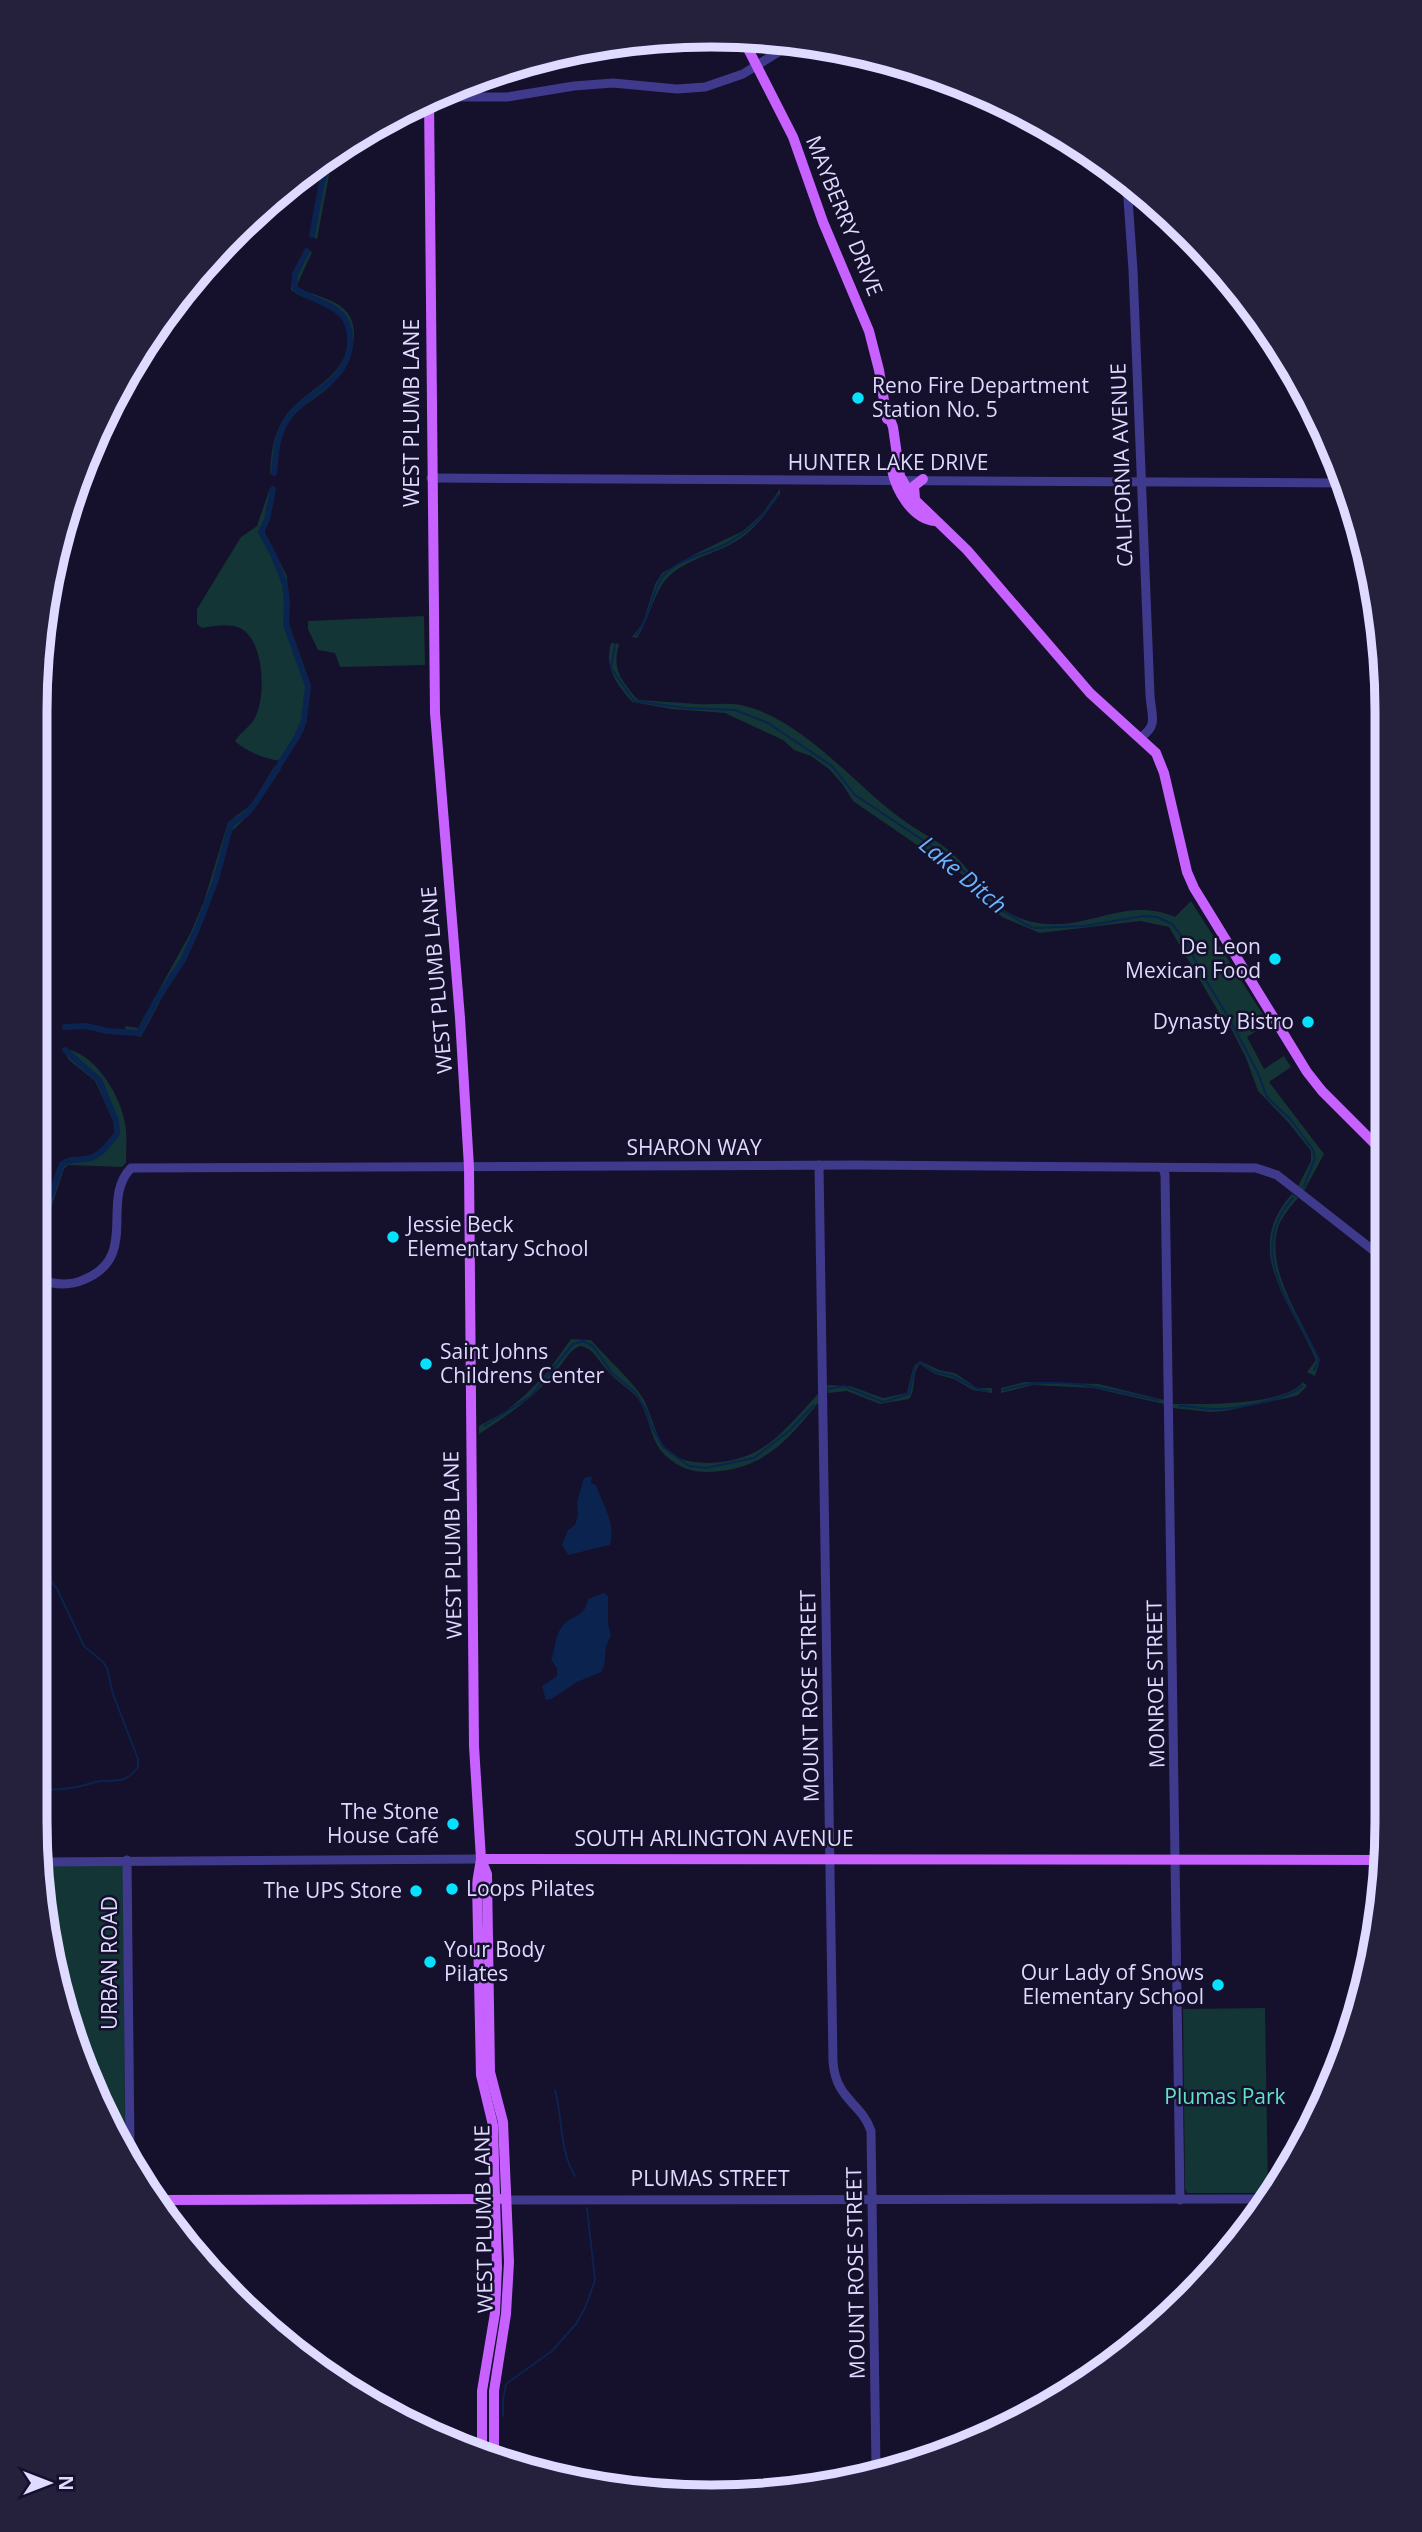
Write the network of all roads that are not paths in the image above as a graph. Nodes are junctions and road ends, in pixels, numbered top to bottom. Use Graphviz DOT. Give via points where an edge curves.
graph roads {
  1 [pos="748,49"];
  2 [pos="780,51"];
  3 [pos="757,66"];
  4 [pos="458,98"];
  5 [pos="430,110"];
  6 [pos="1127,194"];
  7 [pos="431,478"];
  8 [pos="923,479"];
  9 [pos="898,480"];
  10 [pos="1141,481"];
  11 [pos="1334,483"];
  12 [pos="916,501"];
  13 [pos="935,521"];
  14 [pos="1141,737"];
  15 [pos="1375,1144"];
  16 [pos="819,1165"];
  17 [pos="469,1167"];
  18 [pos="1163,1168"];
  19 [pos="1375,1251"];
  20 [pos="47,1281"];
  21 [pos="831,1858"];
  22 [pos="481,1859"];
  23 [pos="127,1860"];
  24 [pos="1176,1860"];
  25 [pos="1373,1860"];
  26 [pos="49,1861"];
  27 [pos="130,2141"];
  28 [pos="872,2198"];
  29 [pos="501,2199"];
  30 [pos="1257,2199"];
  31 [pos="166,2200"];
  32 [pos="1180,2200"];
  33 [pos="482,2444"];
  34 [pos="494,2448"];
  35 [pos="876,2464"];
  1 -- 3 [label="main road, MAYBERRY DRIVE"];
  2 -- 3 [label="street"];
  3 -- 4 [label="street" via="719,84 692,89 613,83 507,97"];
  3 -- 9 [label="main road, MAYBERRY DRIVE" via="793,137 818,211 869,331"];
  5 -- 7 [label="main road, WEST PLUMB LANE"];
  6 -- 10 [label="street, CALIFORNIA AVENUE"];
  7 -- 9 [label="street, HUNTER LAKE DRIVE"];
  7 -- 17 [label="main road, WEST PLUMB LANE" via="435,726"];
  8 -- 9 [label="street, HUNTER LAKE DRIVE"];
  8 -- 10 [label="street, HUNTER LAKE DRIVE"];
  8 -- 12 [label="main road" via="914,486"];
  9 -- 12 [label="main road, MAYBERRY DRIVE"];
  9 -- 13 [label="main road, MAYBERRY DRIVE" via="900,494 909,505"];
  10 -- 11 [label="street, HUNTER LAKE DRIVE"];
  10 -- 14 [label="street, CALIFORNIA AVENUE" via="1153,722"];
  12 -- 13 [label="main road, MAYBERRY DRIVE"];
  13 -- 14 [label="main road, MAYBERRY DRIVE" via="967,550 1090,693"];
  14 -- 15 [label="main road, MAYBERRY DRIVE" via="1156,753 1164,773 1187,872 1198,895 1307,1072"];
  16 -- 17 [label="street, SHARON WAY"];
  16 -- 18 [label="street, SHARON WAY"];
  16 -- 21 [label="street, MOUNT ROSE STREET"];
  17 -- 20 [label="street, SHARON WAY" via="131,1168 119,1188 114,1250 99,1271 81,1281"];
  17 -- 22 [label="main road, WEST PLUMB LANE" via="474,1757"];
  18 -- 19 [label="street, SHARON WAY" via="1258,1168 1276,1175"];
  18 -- 24 [label="street, MONROE STREET"];
  21 -- 22 [label="main road, SOUTH ARLINGTON AVENUE"];
  21 -- 24 [label="main road, SOUTH ARLINGTON AVENUE"];
  21 -- 28 [label="street, MOUNT ROSE STREET" via="834,2069 840,2090 869,2126"];
  22 -- 23 [label="street, SOUTH ARLINGTON AVENUE"];
  22 -- 29 [label="main road, WEST PLUMB LANE" via="477,1884 481,2075 493,2125"];
  23 -- 26 [label="street, SOUTH ARLINGTON AVENUE"];
  23 -- 27 [label="street, URBAN ROAD"];
  24 -- 25 [label="main road, SOUTH ARLINGTON AVENUE"];
  24 -- 32 [label="street, MONROE STREET"];
  28 -- 29 [label="street, PLUMAS STREET"];
  28 -- 32 [label="street, PLUMAS STREET"];
  28 -- 35 [label="street, MOUNT ROSE STREET"];
  29 -- 31 [label="main road, PLUMAS STREET"];
  29 -- 33 [label="main road, WEST PLUMB LANE" via="496,2300 482,2391"];
  29 -- 34 [label="main road, WEST PLUMB LANE" via="508,2301 494,2390"];
  30 -- 32 [label="street, PLUMAS STREET"];
}
